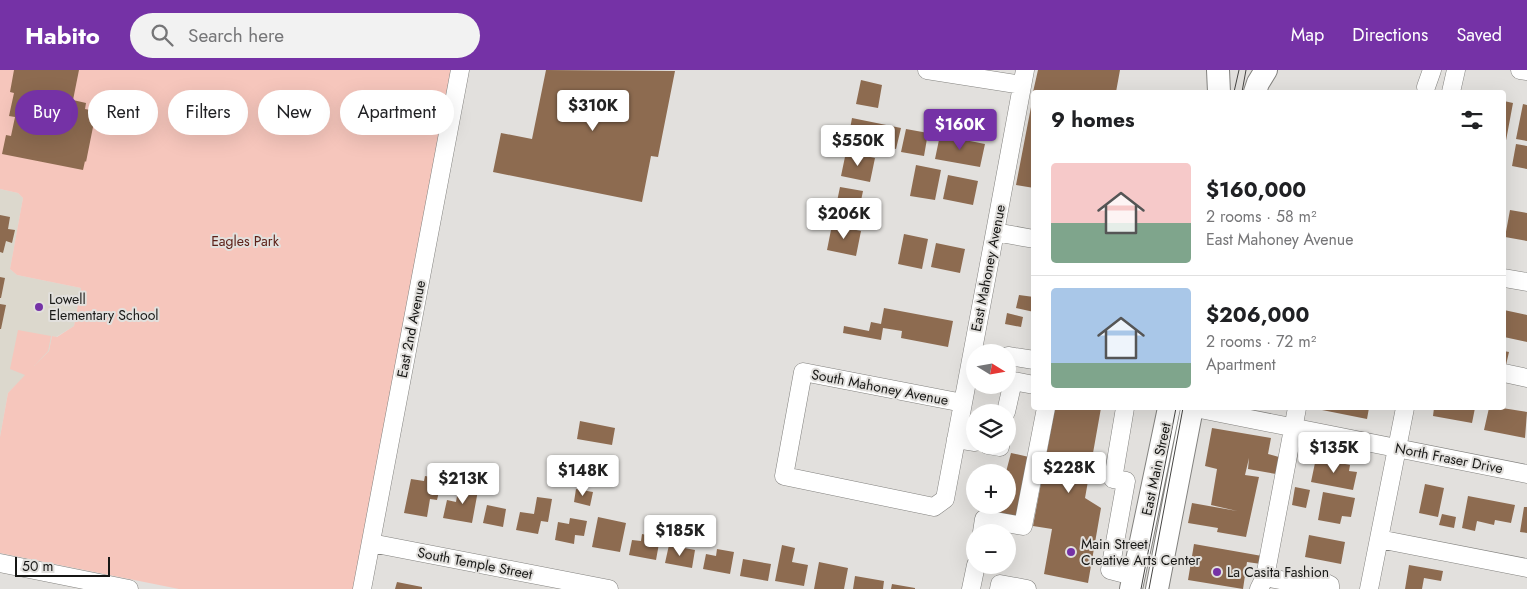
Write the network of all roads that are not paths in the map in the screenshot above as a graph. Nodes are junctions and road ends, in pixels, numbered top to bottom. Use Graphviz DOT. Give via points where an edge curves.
graph roads {
  1 [pos="460,70"];
  2 [pos="927,70"];
  3 [pos="1218,70"];
  4 [pos="1266,70"];
  5 [pos="1432,70"];
  6 [pos="1456,70"];
  7 [pos="1520,70"];
  8 [pos="1527,72"];
  9 [pos="1024,77"];
  10 [pos="1426,87"];
  11 [pos="1219,90"];
  12 [pos="1256,90"];
  13 [pos="1452,90"];
  14 [pos="995,232"];
  15 [pos="1031,238"];
  16 [pos="1506,278"];
  17 [pos="1527,282"];
  18 [pos="977,344"];
  19 [pos="1016,357"];
  20 [pos="1031,360"];
  21 [pos="1506,373"];
  22 [pos="1527,378"];
  23 [pos="1016,381"];
  24 [pos="1031,384"];
  25 [pos="966,393"];
  26 [pos="963,403"];
  27 [pos="1046,410"];
  28 [pos="1125,410"];
  29 [pos="1167,410"];
  30 [pos="1194,410"];
  31 [pos="1204,410"];
  32 [pos="1297,410"];
  33 [pos="1405,410"];
  34 [pos="1293,427"];
  35 [pos="956,439"];
  36 [pos="966,441"];
  37 [pos="1397,448"];
  38 [pos="951,465"];
  39 [pos="1527,474"];
  40 [pos="1126,481"];
  41 [pos="1153,482"];
  42 [pos="983,524"];
  43 [pos="1012,524"];
  44 [pos="1016,525"];
  45 [pos="1379,539"];
  46 [pos="371,543"];
  47 [pos="0,563"];
  48 [pos="1527,568"];
  49 [pos="974,574"];
  50 [pos="1132,582"];
  51 [pos="1262,583"];
  52 [pos="77,584"];
  53 [pos="1000,586"];
  54 [pos="1296,586"];
  55 [pos="129,589"];
  56 [pos="362,589"];
  57 [pos="608,589"];
  58 [pos="972,589"];
  59 [pos="1027,589"];
  60 [pos="1157,589"];
  61 [pos="1330,589"];
  62 [pos="1369,589"];
  1 -- 46 [label="street, East 2nd Avenue"];
  2 -- 9 [label="street"];
  3 -- 11 [label="main road"];
  4 -- 12 [label="main road"];
  5 -- 10 [label="street"];
  6 -- 13 [label="street"];
  7 -- 8 [label="street"];
  9 -- 14 [label="street, East Mahoney Avenue"];
  14 -- 15 [label="street"];
  14 -- 18 [label="street, East Mahoney Avenue"];
  16 -- 17 [label="street"];
  19 -- 20 [label="street"];
  21 -- 22 [label="street"];
  23 -- 24 [label="street"];
  25 -- 26 [label="street, East Mahoney Avenue"];
  26 -- 35 [label="street, East Mahoney Avenue"];
  26 -- 38 [label="street, South Mahoney Avenue" via="803,372 784,476 934,507 945,499"];
  27 -- 44 [label="street" via="1023,526"];
  28 -- 40 [label="street" via="1113,478"];
  29 -- 41 [label="main road, East Main Street"];
  30 -- 60 [label="main road, East Main Street"];
  31 -- 34 [label="street, North Fraser Drive"];
  32 -- 34 [label="street"];
  33 -- 37 [label="street"];
  34 -- 37 [label="street, North Fraser Drive"];
  34 -- 51 [label="street"];
  35 -- 36 [label="street"];
  35 -- 38 [label="street, East Mahoney Avenue"];
  37 -- 39 [label="street, North Fraser Drive"];
  37 -- 45 [label="street"];
  40 -- 41 [label="street"];
  40 -- 50 [label="street" via="1110,570"];
  41 -- 50 [label="main road, East Main Street"];
  42 -- 43 [label="street" via="984,519"];
  45 -- 48 [label="street"];
  45 -- 62 [label="street"];
  46 -- 56 [label="street, East 2nd Avenue"];
  46 -- 57 [label="street, South Temple Street"];
  47 -- 52 [label="street"];
  49 -- 58 [label="street"];
  51 -- 54 [label="street"];
  52 -- 55 [label="street"];
  53 -- 59 [label="street"];
  54 -- 61 [label="street" via="1324,582"];
}
